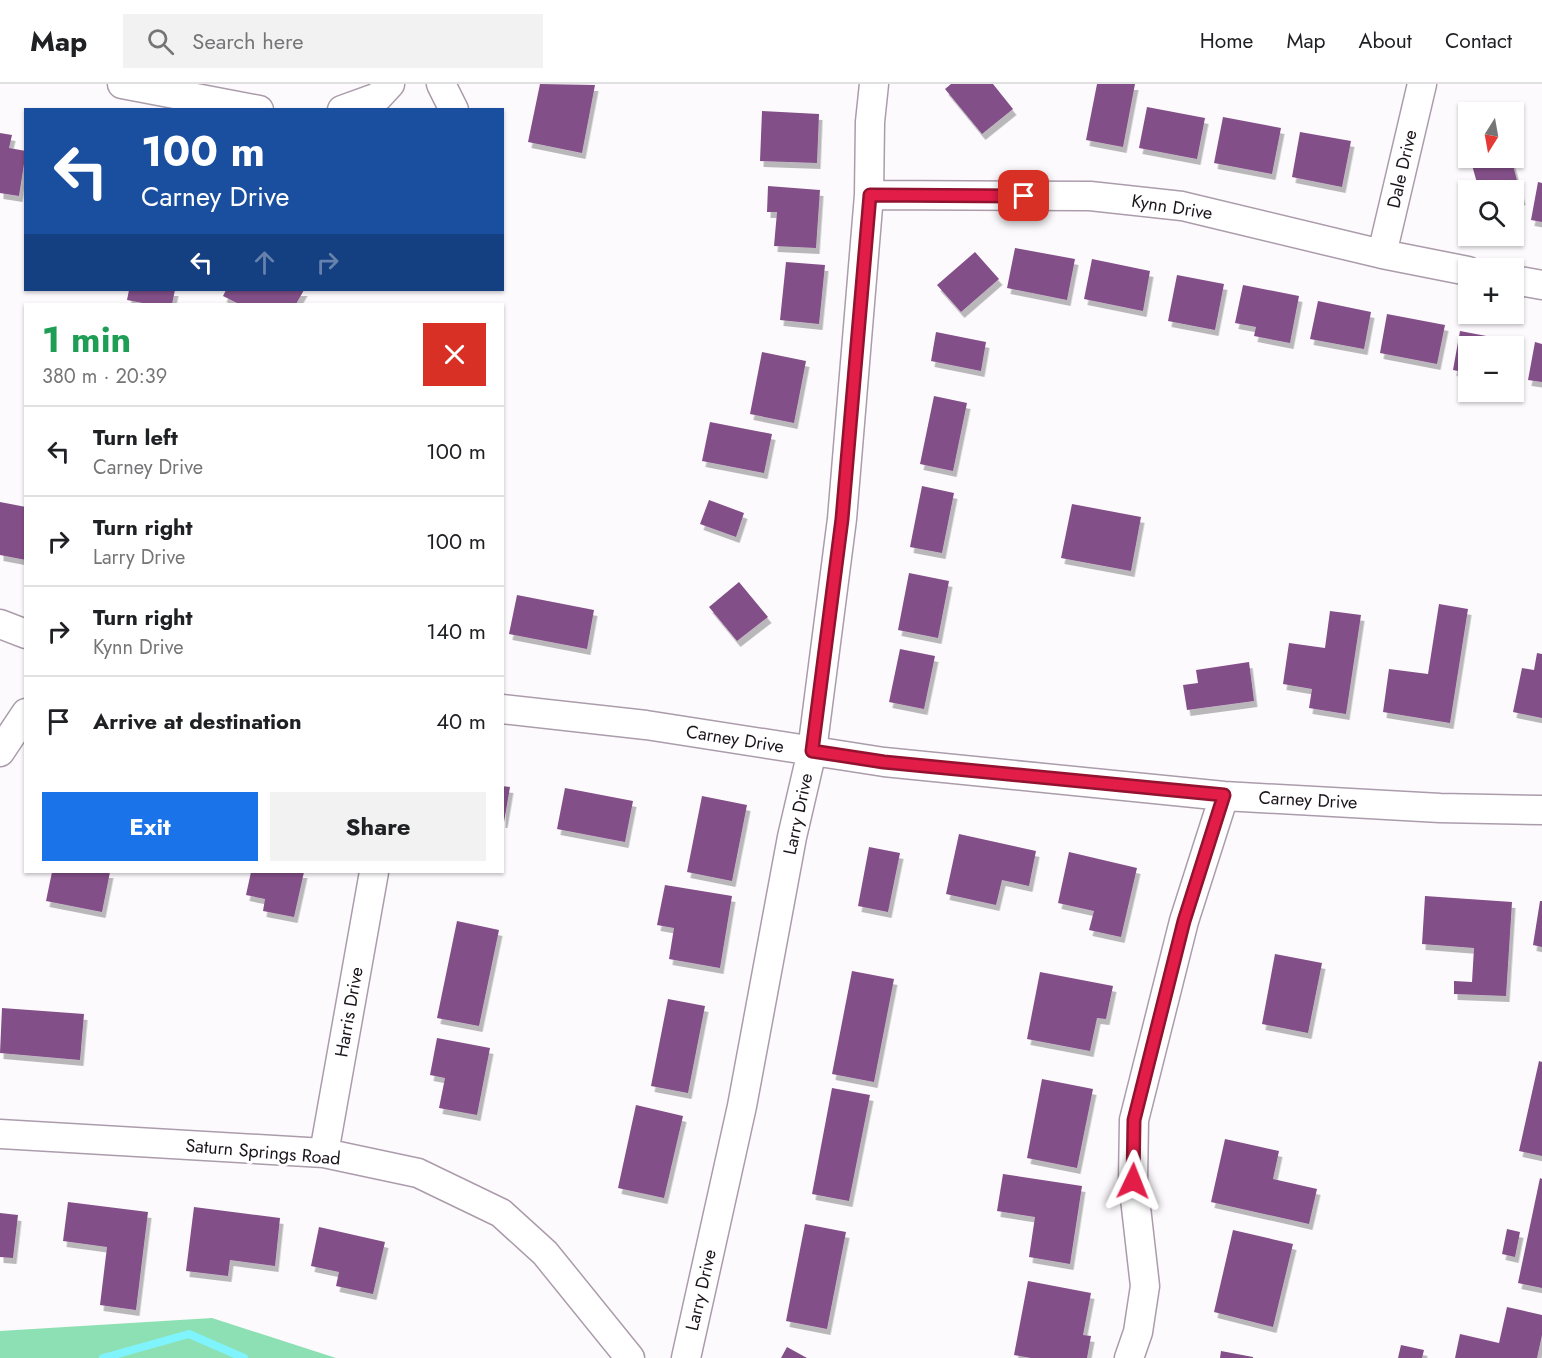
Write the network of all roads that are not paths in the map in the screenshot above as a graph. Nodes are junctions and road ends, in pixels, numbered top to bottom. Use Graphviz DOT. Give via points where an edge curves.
graph roads {
  1 [pos="122,84"];
  2 [pos="390,84"];
  3 [pos="441,84"];
  4 [pos="874,84"];
  5 [pos="1422,84"];
  6 [pos="248,108"];
  7 [pos="347,108"];
  8 [pos="453,108"];
  9 [pos="870,195"];
  10 [pos="1382,254"];
  11 [pos="1458,269"];
  12 [pos="1524,282"];
  13 [pos="1542,285"];
  14 [pos="0,624"];
  15 [pos="24,633"];
  16 [pos="504,709"];
  17 [pos="24,716"];
  18 [pos="812,751"];
  19 [pos="0,752"];
  20 [pos="1224,795"];
  21 [pos="1542,810"];
  22 [pos="374,873"];
  23 [pos="0,1134"];
  24 [pos="324,1153"];
  25 [pos="630,1358"];
  26 [pos="686,1358"];
  27 [pos="1129,1358"];
  1 -- 6 [label="street"];
  2 -- 7 [label="street" via="378,96"];
  3 -- 8 [label="street"];
  4 -- 9 [label="street, Larry Drive"];
  5 -- 10 [label="street, Dale Drive"];
  9 -- 10 [label="street, Kynn Drive" via="1090,196 1182,206"];
  9 -- 18 [label="street, Larry Drive" via="842,519"];
  10 -- 11 [label="street, Kynn Drive"];
  12 -- 13 [label="street"];
  14 -- 15 [label="street"];
  16 -- 18 [label="street, Carney Drive" via="646,725"];
  17 -- 19 [label="street"];
  18 -- 20 [label="street, Carney Drive" via="884,762"];
  18 -- 26 [label="street, Larry Drive" via="742,1106"];
  20 -- 21 [label="street, Carney Drive"];
  20 -- 27 [label="street" via="1184,921 1134,1120 1133,1181 1145,1286 1138,1332"];
  22 -- 24 [label="street, Harris Drive"];
  23 -- 24 [label="street, Saturn Springs Road"];
  24 -- 25 [label="street, Saturn Springs Road" via="418,1173 501,1213 545,1253"];
}
